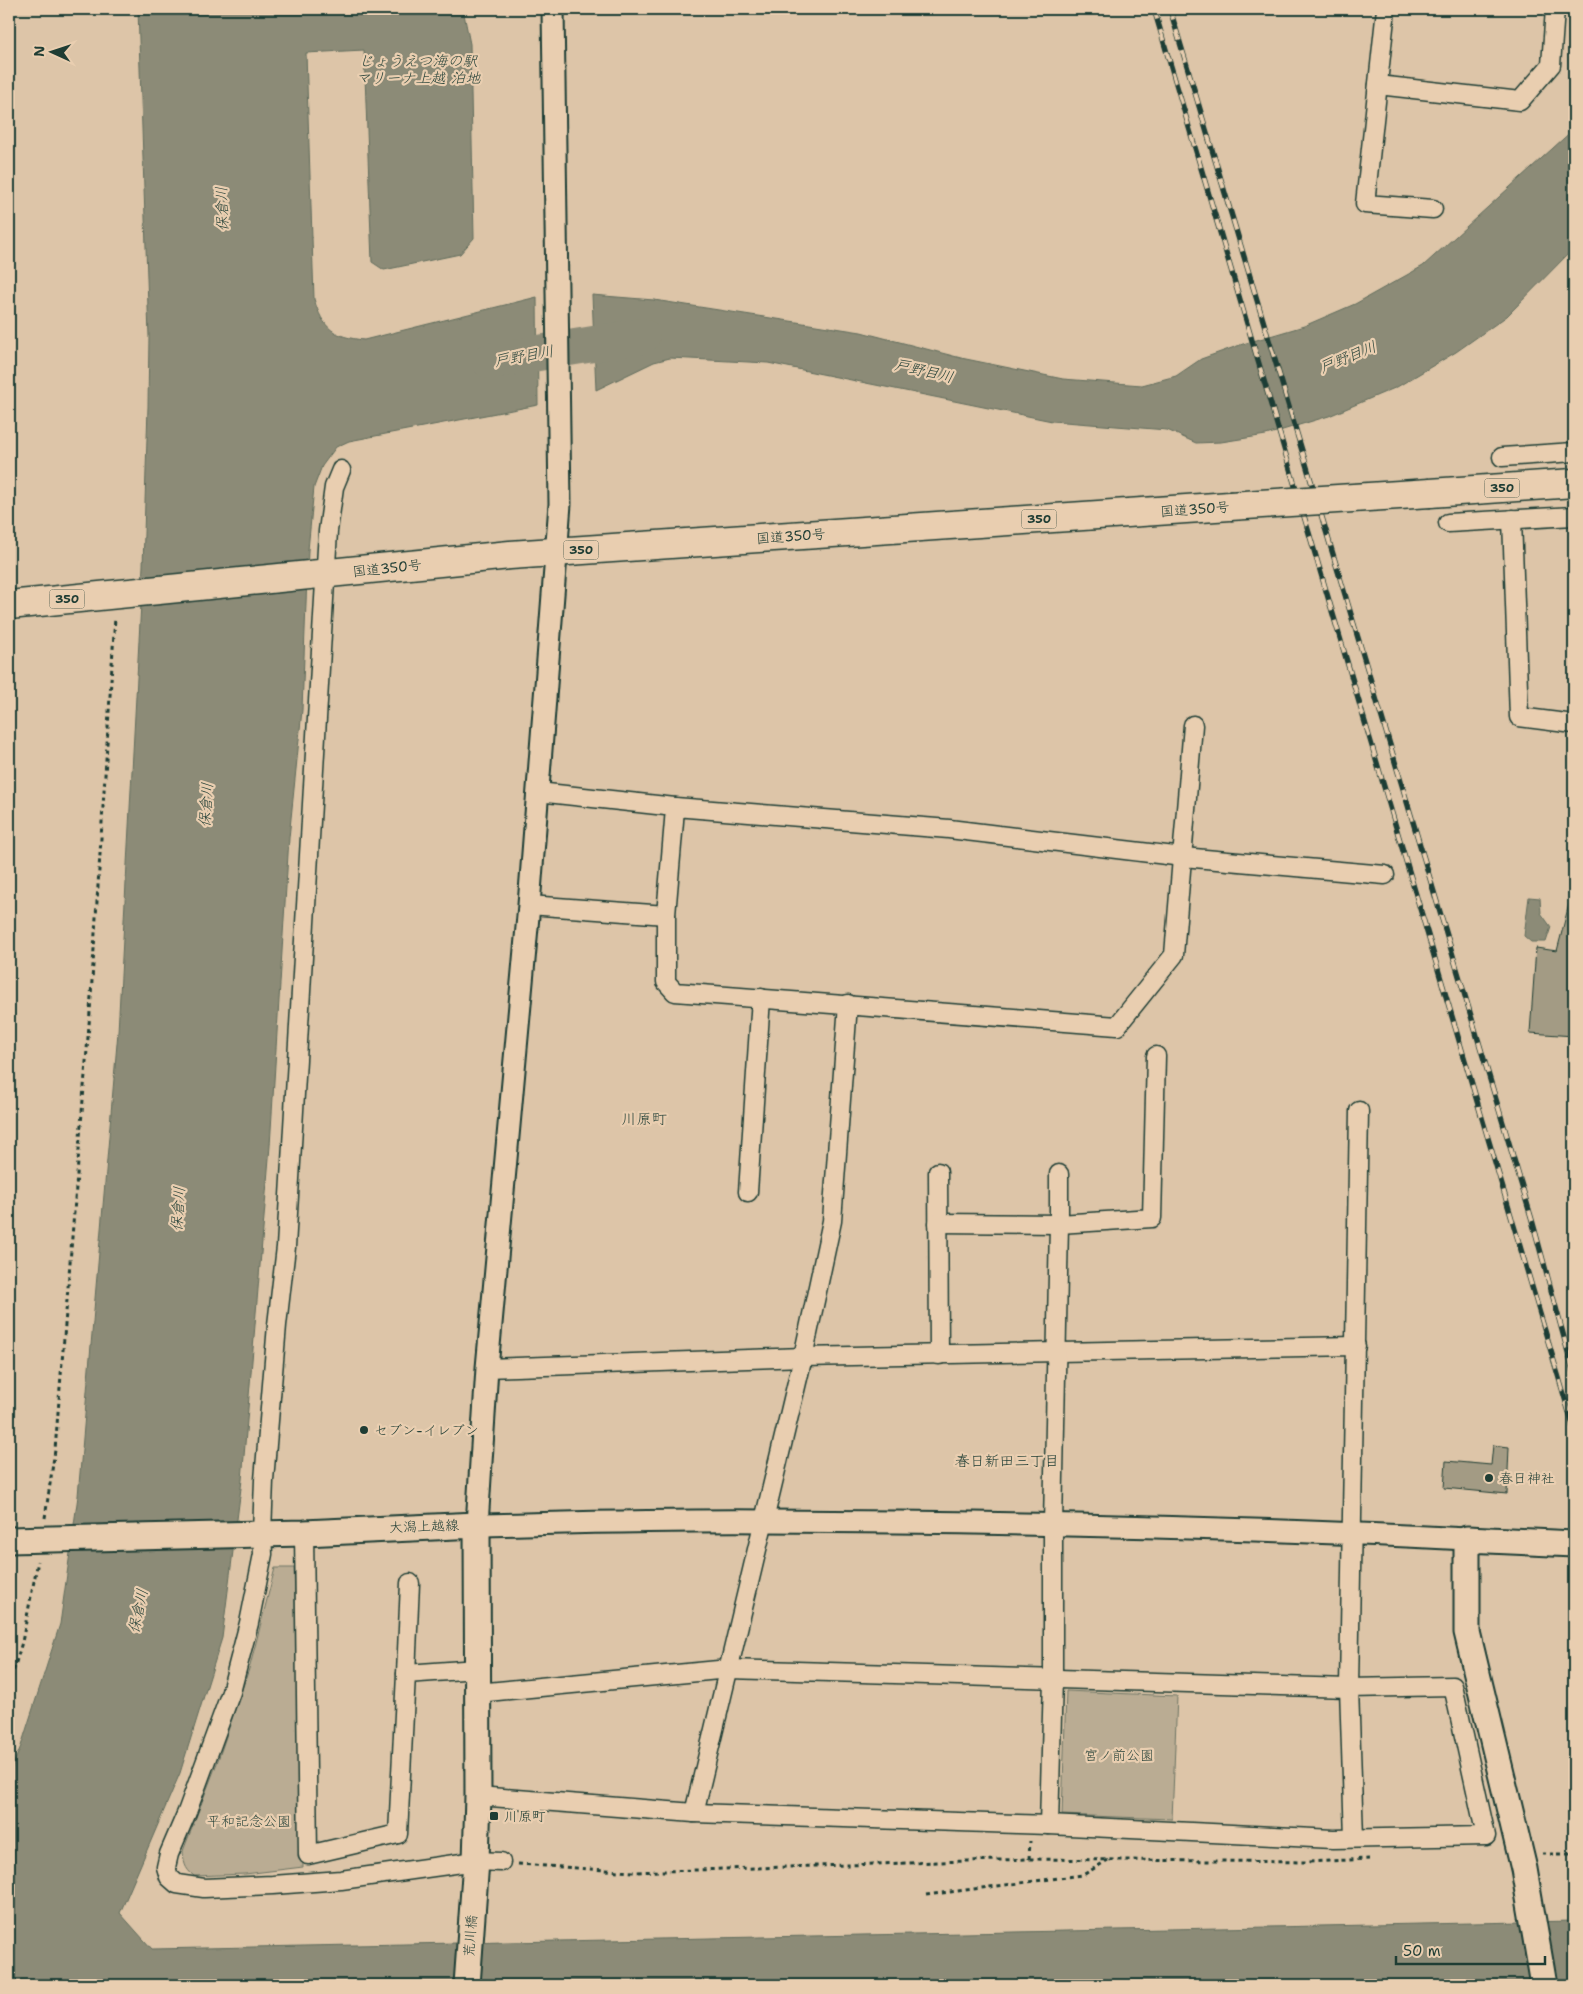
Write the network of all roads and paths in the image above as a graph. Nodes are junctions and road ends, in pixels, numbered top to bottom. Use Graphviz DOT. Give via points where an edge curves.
graph roads {
  1 [pos="552,9"];
  2 [pos="1386,9"];
  3 [pos="1555,9"];
  4 [pos="1378,85"];
  5 [pos="1433,209"];
  6 [pos="1574,452"];
  7 [pos="1502,457"];
  8 [pos="341,470"];
  9 [pos="1574,483"];
  10 [pos="1574,516"];
  11 [pos="1512,519"];
  12 [pos="1448,523"];
  13 [pos="557,552"];
  14 [pos="320,575"];
  15 [pos="121,594"];
  16 [pos="9,605"];
  17 [pos="1574,724"];
  18 [pos="1193,725"];
  19 [pos="538,792"];
  20 [pos="675,807"];
  21 [pos="1183,857"];
  22 [pos="1385,875"];
  23 [pos="529,905"];
  24 [pos="666,915"];
  25 [pos="761,998"];
  26 [pos="848,1004"];
  27 [pos="1156,1056"];
  28 [pos="1359,1111"];
  29 [pos="938,1172"];
  30 [pos="1059,1174"];
  31 [pos="748,1192"];
  32 [pos="938,1222"];
  33 [pos="1059,1224"];
  34 [pos="1356,1346"];
  35 [pos="1056,1353"];
  36 [pos="939,1355"];
  37 [pos="803,1358"];
  38 [pos="487,1368"];
  39 [pos="764,1520"];
  40 [pos="477,1524"];
  41 [pos="1053,1525"];
  42 [pos="304,1533"];
  43 [pos="1352,1533"];
  44 [pos="254,1534"];
  45 [pos="52,1539"];
  46 [pos="1467,1539"];
  47 [pos="9,1540"];
  48 [pos="1574,1544"];
  49 [pos="410,1582"];
  50 [pos="729,1669"];
  51 [pos="406,1674"];
  52 [pos="1053,1678"];
  53 [pos="477,1681"];
  54 [pos="9,1686"];
  55 [pos="1349,1688"];
  56 [pos="478,1796"];
  57 [pos="694,1814"];
  58 [pos="1049,1825"];
  59 [pos="1354,1838"];
  60 [pos="1574,1854"];
  61 [pos="1375,1859"];
  62 [pos="1109,1860"];
  63 [pos="476,1861"];
  64 [pos="501,1862"];
  65 [pos="1522,1862"];
  66 [pos="473,1887"];
  67 [pos="926,1895"];
  68 [pos="467,1985"];
  69 [pos="1544,1985"];
  1 -- 13 [label="street" via="560,504"];
  2 -- 4 [label="street"];
  3 -- 4 [label="street" via="1551,65 1520,101"];
  4 -- 5 [label="street" via="1365,204"];
  6 -- 7 [label="street"];
  8 -- 14 [label="street" via="334,487"];
  9 -- 13 [label="highway, 国道350号 / 350, bridge"];
  10 -- 11 [label="street"];
  11 -- 12 [label="street"];
  11 -- 17 [label="street" via="1519,717"];
  13 -- 14 [label="highway, 国道350号 / 350"];
  13 -- 19 [label="street"];
  14 -- 15 [label="highway, 国道350号 / 350"];
  14 -- 44 [label="street" via="286,1247"];
  15 -- 16 [label="highway, 国道350号 / 350"];
  15 -- 45 [label="path" via="55,1450"];
  18 -- 21 [label="street"];
  19 -- 20 [label="street"];
  19 -- 23 [label="street"];
  20 -- 21 [label="street" via="949,829"];
  20 -- 24 [label="street"];
  21 -- 22 [label="street"];
  21 -- 26 [label="street" via="1174,955 1117,1026"];
  23 -- 24 [label="street"];
  23 -- 38 [label="street"];
  24 -- 25 [label="street" via="666,982 675,992"];
  25 -- 26 [label="street"];
  25 -- 31 [label="street"];
  26 -- 37 [label="street" via="832,1221"];
  27 -- 33 [label="street" via="1152,1218"];
  28 -- 34 [label="street"];
  29 -- 32 [label="street"];
  30 -- 33 [label="street"];
  32 -- 33 [label="street"];
  32 -- 36 [label="street"];
  33 -- 35 [label="street"];
  34 -- 35 [label="street"];
  34 -- 43 [label="street"];
  35 -- 36 [label="street"];
  35 -- 41 [label="street"];
  36 -- 37 [label="street"];
  37 -- 38 [label="street"];
  37 -- 39 [label="street"];
  38 -- 40 [label="street"];
  39 -- 40 [label="street"];
  39 -- 41 [label="street"];
  39 -- 50 [label="street"];
  40 -- 42 [label="main road, 大潟上越線"];
  40 -- 53 [label="main road, 大潟上越線"];
  41 -- 43 [label="street"];
  41 -- 52 [label="street"];
  42 -- 44 [label="main road, 大潟上越線"];
  42 -- 51 [label="street" via="308,1855 398,1834"];
  43 -- 46 [label="street"];
  43 -- 55 [label="street"];
  44 -- 45 [label="main road, 大潟上越線"];
  44 -- 63 [label="street" via="263,1554 249,1623 215,1737 169,1854 166,1867 169,1877 177,1884 204,1888 273,1885 341,1880"];
  45 -- 47 [label="main road, 大潟上越線"];
  45 -- 54 [label="path"];
  46 -- 48 [label="main road"];
  46 -- 65 [label="main road" via="1468,1632"];
  49 -- 51 [label="street"];
  50 -- 52 [label="street"];
  50 -- 53 [label="street"];
  50 -- 57 [label="street"];
  51 -- 53 [label="street"];
  52 -- 55 [label="street"];
  52 -- 58 [label="street"];
  53 -- 56 [label="main road, 大潟上越線"];
  55 -- 59 [label="street"];
  55 -- 59 [label="street" via="1453,1686 1486,1836"];
  56 -- 57 [label="street"];
  56 -- 63 [label="main road, 大潟上越線"];
  57 -- 58 [label="street"];
  58 -- 59 [label="street"];
  60 -- 65 [label="path"];
  61 -- 62 [label="path" via="1308,1862"];
  62 -- 64 [label="path" via="1030,1859 634,1872"];
  62 -- 67 [label="path" via="1083,1875"];
  63 -- 64 [label="street"];
  63 -- 66 [label="main road, 大潟上越線"];
  65 -- 69 [label="main road"];
  66 -- 68 [label="main road, 荒川橋"];
}
